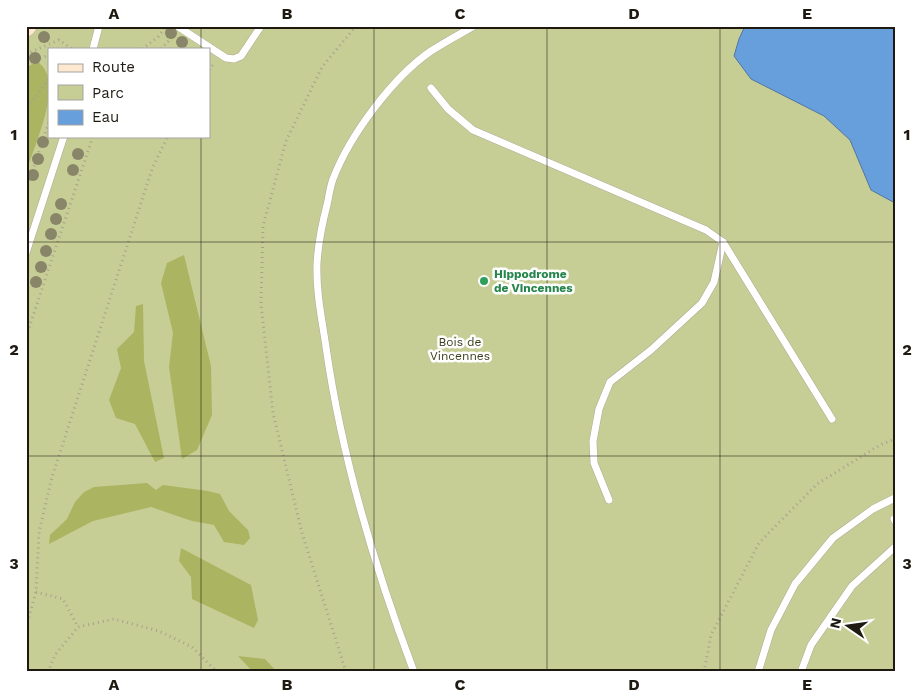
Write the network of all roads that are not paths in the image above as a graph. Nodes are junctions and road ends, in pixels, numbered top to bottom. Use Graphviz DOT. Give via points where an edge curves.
graph roads {
  1 [pos="99,26"];
  2 [pos="261,26"];
  3 [pos="474,26"];
  4 [pos="176,30"];
  5 [pos="93,48"];
  6 [pos="208,48"];
  7 [pos="210,49"];
  8 [pos="431,88"];
  9 [pos="63,138"];
  10 [pos="724,242"];
  11 [pos="26,253"];
  12 [pos="832,419"];
  13 [pos="895,498"];
  14 [pos="609,500"];
  15 [pos="895,547"];
  16 [pos="414,672"];
  17 [pos="758,672"];
  18 [pos="801,672"];
  1 -- 5 [label="lane"];
  2 -- 7 [label="lane" via="241,56 226,58"];
  3 -- 16 [label="lane" via="430,52 405,74 353,139 332,180 317,265 332,392 351,477 388,601"];
  4 -- 6 [label="lane"];
  8 -- 10 [label="lane" via="448,109 474,130 706,230"];
  9 -- 11 [label="lane"];
  10 -- 12 [label="lane"];
  10 -- 14 [label="lane" via="714,282 702,303 610,382 599,409 593,441 594,463"];
  13 -- 17 [label="lane" via="873,509 833,538 795,584 771,630"];
  15 -- 18 [label="lane" via="852,586 811,645"];
}
